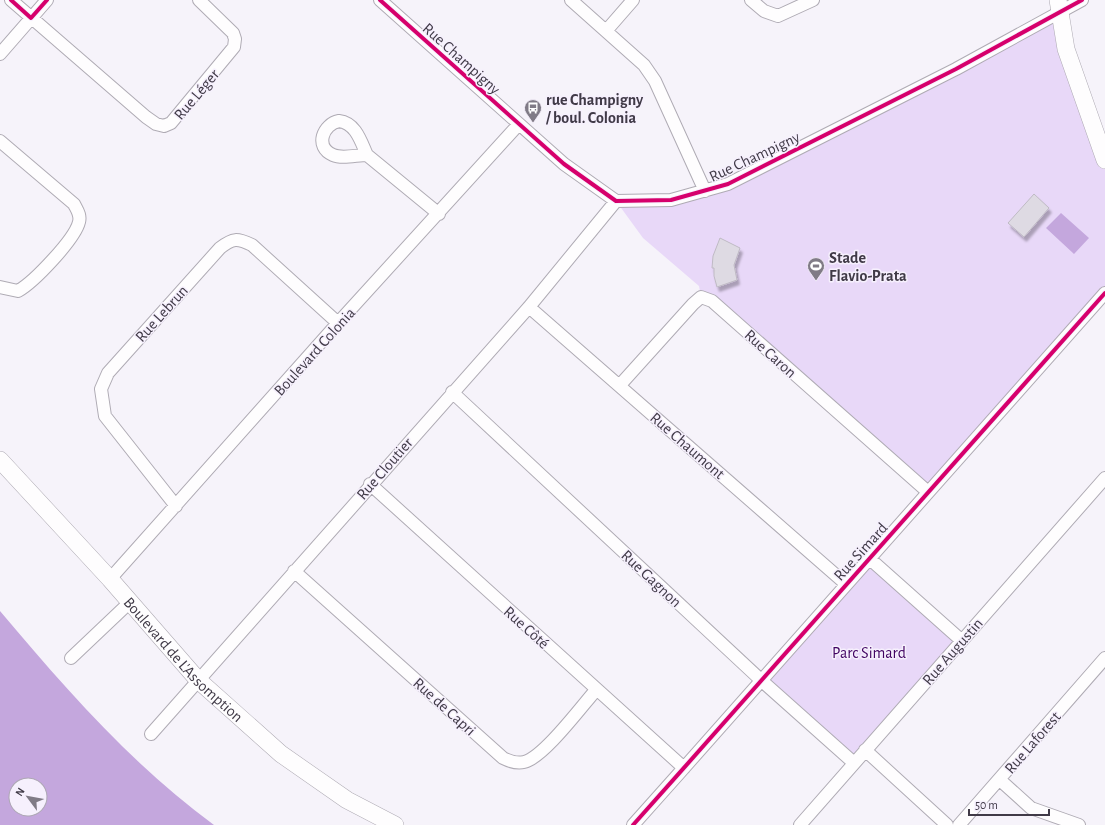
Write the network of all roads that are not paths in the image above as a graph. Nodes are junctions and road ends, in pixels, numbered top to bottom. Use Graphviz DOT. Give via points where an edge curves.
graph roads {
  1 [pos="11,0"];
  2 [pos="47,0"];
  3 [pos="199,0"];
  4 [pos="380,0"];
  5 [pos="570,0"];
  6 [pos="633,0"];
  7 [pos="751,0"];
  8 [pos="813,0"];
  9 [pos="1082,0"];
  10 [pos="794,5"];
  11 [pos="1059,6"];
  12 [pos="31,18"];
  13 [pos="606,31"];
  14 [pos="0,54"];
  15 [pos="519,124"];
  16 [pos="0,141"];
  17 [pos="367,155"];
  18 [pos="1105,160"];
  19 [pos="705,191"];
  20 [pos="616,201"];
  21 [pos="439,214"];
  22 [pos="0,287"];
  23 [pos="1105,293"];
  24 [pos="529,307"];
  25 [pos="338,323"];
  26 [pos="620,386"];
  27 [pos="452,392"];
  28 [pos="0,460"];
  29 [pos="1105,478"];
  30 [pos="370,484"];
  31 [pos="928,492"];
  32 [pos="176,506"];
  33 [pos="870,559"];
  34 [pos="294,571"];
  35 [pos="110,579"];
  36 [pos="846,584"];
  37 [pos="129,603"];
  38 [pos="961,640"];
  39 [pos="71,658"];
  40 [pos="1105,658"];
  41 [pos="198,680"];
  42 [pos="762,681"];
  43 [pos="596,690"];
  44 [pos="151,734"];
  45 [pos="865,750"];
  46 [pos="854,763"];
  47 [pos="684,768"];
  48 [pos="1000,780"];
  49 [pos="395,825"];
  50 [pos="633,825"];
  51 [pos="800,825"];
  52 [pos="947,825"];
  53 [pos="959,825"];
  54 [pos="1079,825"];
  1 -- 12 [label="street"];
  2 -- 12 [label="street"];
  3 -- 12 [label="street, Rue Léger" via="233,33 236,39 234,47 179,115 164,126 146,117"];
  4 -- 15 [label="street, Rue Champigny"];
  5 -- 13 [label="street"];
  6 -- 13 [label="street"];
  7 -- 10 [label="street" via="764,11 778,16"];
  8 -- 10 [label="street"];
  9 -- 11 [label="street, Rue Champigny"];
  11 -- 18 [label="street" via="1066,49"];
  11 -- 19 [label="street, Rue Champigny" via="956,69 728,184"];
  12 -- 14 [label="street"];
  13 -- 19 [label="street" via="644,66 655,81"];
  15 -- 20 [label="street, Rue Champigny" via="564,164"];
  15 -- 21 [label="street, Boulevard Colonia"];
  16 -- 22 [label="street" via="74,204 80,214 79,222 66,243 29,285 18,291"];
  17 -- 21 [label="street"];
  19 -- 20 [label="street, Rue Champigny" via="671,200"];
  20 -- 24 [label="street, Rue Cloutier"];
  21 -- 25 [label="street, Boulevard Colonia"];
  23 -- 31 [label="street, Rue Simard"];
  24 -- 26 [label="street, Rue Chaumont"];
  24 -- 27 [label="street, Rue Cloutier"];
  25 -- 32 [label="street, Boulevard Colonia"];
  25 -- 32 [label="street, Rue Lebrun" via="252,245 240,240 229,241 113,367 101,388 105,416"];
  26 -- 31 [label="street, Rue Caron" via="701,297 712,301"];
  26 -- 36 [label="street, Rue Chaumont"];
  27 -- 30 [label="street, Rue Cloutier"];
  27 -- 42 [label="street, Rue Gagnon"];
  28 -- 35 [label="street, Boulevard de L'Assomption"];
  29 -- 38 [label="street, Rue Augustin"];
  30 -- 34 [label="street, Rue Cloutier"];
  30 -- 43 [label="street, Rue Côté"];
  31 -- 33 [label="street, Rue Simard"];
  32 -- 35 [label="street, Boulevard Colonia"];
  33 -- 36 [label="street, Rue Simard"];
  33 -- 38 [label="street"];
  34 -- 41 [label="street, Rue Cloutier"];
  34 -- 43 [label="street, Rue de Capri" via="503,758 514,763 524,762 539,755"];
  35 -- 37 [label="street, Boulevard de L'Assomption"];
  36 -- 42 [label="street, Rue Simard"];
  37 -- 39 [label="street"];
  37 -- 41 [label="street, Boulevard de L'Assomption"];
  38 -- 45 [label="street, Rue Augustin"];
  40 -- 48 [label="street, Rue Laforest"];
  41 -- 44 [label="street, Rue Cloutier"];
  41 -- 49 [label="street, Boulevard de L'Assomption" via="281,754 347,800"];
  42 -- 46 [label="street, Rue Gagnon"];
  42 -- 47 [label="street, Rue Simard"];
  43 -- 47 [label="street, Rue Côté"];
  45 -- 46 [label="street, Rue Augustin"];
  45 -- 52 [label="street"];
  46 -- 51 [label="street, Rue Augustin"];
  47 -- 50 [label="street, Rue Simard"];
  48 -- 53 [label="street, Rue Laforest"];
  48 -- 54 [label="street" via="1031,808"];
}
